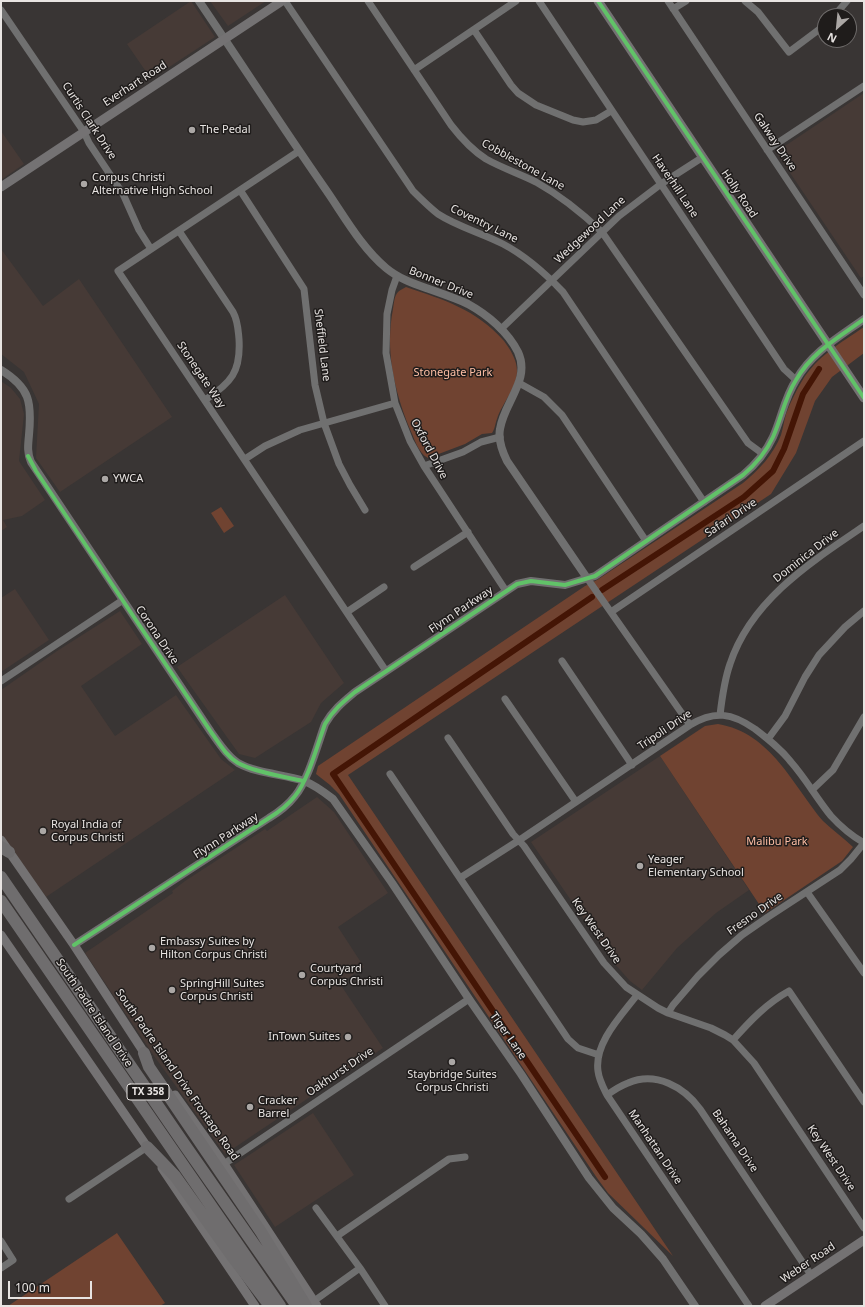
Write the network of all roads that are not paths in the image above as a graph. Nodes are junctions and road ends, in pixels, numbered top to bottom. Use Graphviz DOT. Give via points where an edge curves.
graph roads {
  1 [pos="199,1"];
  2 [pos="282,1"];
  3 [pos="285,1"];
  4 [pos="368,1"];
  5 [pos="516,1"];
  6 [pos="539,1"];
  7 [pos="598,1"];
  8 [pos="668,1"];
  9 [pos="686,1"];
  10 [pos="745,1"];
  11 [pos="673,9"];
  12 [pos="1,10"];
  13 [pos="474,30"];
  14 [pos="817,31"];
  15 [pos="225,39"];
  16 [pos="414,70"];
  17 [pos="864,86"];
  18 [pos="611,111"];
  19 [pos="84,132"];
  20 [pos="767,150"];
  21 [pos="299,151"];
  22 [pos="703,157"];
  23 [pos="661,184"];
  24 [pos="1,187"];
  25 [pos="240,190"];
  26 [pos="179,231"];
  27 [pos="602,232"];
  28 [pos="151,249"];
  29 [pos="397,276"];
  30 [pos="552,280"];
  31 [pos="864,294"];
  32 [pos="864,319"];
  33 [pos="501,329"];
  34 [pos="828,344"];
  35 [pos="1,370"];
  36 [pos="796,380"];
  37 [pos="519,383"];
  38 [pos="864,398"];
  39 [pos="205,400"];
  40 [pos="395,403"];
  41 [pos="324,423"];
  42 [pos="500,437"];
  43 [pos="864,441"];
  44 [pos="763,454"];
  45 [pos="245,459"];
  46 [pos="424,466"];
  47 [pos="704,502"];
  48 [pos="365,510"];
  49 [pos="864,526"];
  50 [pos="468,532"];
  51 [pos="646,541"];
  52 [pos="414,567"];
  53 [pos="587,578"];
  54 [pos="384,587"];
  55 [pos="506,590"];
  56 [pos="123,600"];
  57 [pos="864,611"];
  58 [pos="347,612"];
  59 [pos="611,612"];
  60 [pos="562,661"];
  61 [pos="386,671"];
  62 [pos="1,681"];
  63 [pos="505,699"];
  64 [pos="720,715"];
  65 [pos="864,717"];
  66 [pos="690,725"];
  67 [pos="448,738"];
  68 [pos="768,739"];
  69 [pos="632,765"];
  70 [pos="390,774"];
  71 [pos="304,781"];
  72 [pos="812,790"];
  73 [pos="576,802"];
  74 [pos="1,840"];
  75 [pos="519,840"];
  76 [pos="864,843"];
  77 [pos="5,849"];
  78 [pos="1,877"];
  79 [pos="460,878"];
  80 [pos="807,892"];
  81 [pos="1,901"];
  82 [pos="1,935"];
  83 [pos="74,946"];
  84 [pos="864,972"];
  85 [pos="637,995"];
  86 [pos="469,998"];
  87 [pos="668,1013"];
  88 [pos="734,1040"];
  89 [pos="144,1053"];
  90 [pos="598,1055"];
  91 [pos="607,1095"];
  92 [pos="864,1102"];
  93 [pos="147,1147"];
  94 [pos="465,1157"];
  95 [pos="224,1164"];
  96 [pos="69,1199"];
  97 [pos="316,1208"];
  98 [pos="864,1228"];
  99 [pos="337,1236"];
  100 [pos="864,1240"];
  101 [pos="1,1241"];
  102 [pos="1,1268"];
  103 [pos="360,1268"];
  104 [pos="811,1275"];
  105 [pos="312,1304"];
  106 [pos="255,1306"];
  107 [pos="270,1306"];
  108 [pos="280,1306"];
  109 [pos="297,1306"];
  110 [pos="385,1306"];
  111 [pos="695,1306"];
  112 [pos="749,1306"];
  113 [pos="765,1306"];
  1 -- 15 [label="street, Bonner Drive"];
  2 -- 15 [label="main road, Everhart Road"];
  3 -- 30 [label="street, Coventry Lane" via="422,201 450,221 504,244"];
  4 -- 16 [label="street, Cobblestone Lane"];
  5 -- 13 [label="street"];
  6 -- 18 [label="street, Haverhill Lane"];
  7 -- 22 [label="main road, Holly Road"];
  8 -- 11 [label="street, Galway Drive"];
  9 -- 11 [label="street"];
  10 -- 14 [label="street" via="758,12 789,52"];
  11 -- 20 [label="street, Galway Drive"];
  12 -- 19 [label="street, Curtis Clark Drive"];
  13 -- 16 [label="street"];
  13 -- 18 [label="street" via="511,84 527,100 583,122 596,120"];
  15 -- 19 [label="main road, Everhart Road"];
  15 -- 21 [label="street, Bonner Drive"];
  16 -- 27 [label="street, Cobblestone Lane" via="467,144 486,159 551,191 578,210"];
  17 -- 20 [label="street"];
  18 -- 23 [label="street, Haverhill Lane"];
  19 -- 24 [label="main road, Everhart Road"];
  19 -- 28 [label="street, Curtis Clark Drive" via="123,194 139,230"];
  20 -- 31 [label="street, Galway Drive"];
  21 -- 25 [label="street, Stonegate Way"];
  21 -- 29 [label="street, Bonner Drive" via="366,249"];
  22 -- 23 [label="street, Wedgewood Lane"];
  22 -- 34 [label="main road, Holly Road"];
  23 -- 27 [label="street, Wedgewood Lane"];
  23 -- 36 [label="street, Haverhill Lane" via="784,369"];
  25 -- 26 [label="street, Stonegate Way"];
  25 -- 41 [label="street, Sheffield Lane" via="304,289 315,385"];
  26 -- 28 [label="street, Stonegate Way"];
  26 -- 39 [label="street" via="233,312 238,325 240,352 233,376 227,384"];
  27 -- 30 [label="street, Wedgewood Lane"];
  27 -- 44 [label="street, Cobblestone Lane" via="748,443"];
  28 -- 39 [label="street, Stonegate Way" via="118,271"];
  29 -- 33 [label="street, Bonner Drive" via="467,304"];
  29 -- 40 [label="street, Oxford Drive" via="387,314 386,347"];
  30 -- 33 [label="street, Wedgewood Lane"];
  30 -- 47 [label="street, Coventry Lane" via="563,292"];
  32 -- 34 [label="street, Flynn Parkway"];
  33 -- 37 [label="street, Bonner Drive" via="518,353 521,363"];
  34 -- 36 [label="street, Flynn Parkway" via="810,360"];
  34 -- 38 [label="main road, Holly Road"];
  35 -- 56 [label="street, Corona Drive" via="16,379 30,403 28,448 31,462"];
  36 -- 44 [label="street, Flynn Parkway"];
  37 -- 42 [label="street, Bonner Drive" via="503,417"];
  37 -- 51 [label="street" via="544,397 562,415"];
  39 -- 45 [label="street, Stonegate Way"];
  40 -- 41 [label="street"];
  40 -- 46 [label="street, Oxford Drive" via="410,441"];
  41 -- 45 [label="street" via="282,438"];
  41 -- 48 [label="street, Sheffield Lane" via="339,464"];
  42 -- 46 [label="street" via="481,442 464,452"];
  42 -- 53 [label="street, Bonner Drive" via="502,451 507,460"];
  43 -- 59 [label="street, Safari Drive"];
  44 -- 47 [label="street, Flynn Parkway" via="743,476"];
  45 -- 58 [label="street, Stonegate Way"];
  46 -- 50 [label="street, Oxford Drive"];
  47 -- 51 [label="street, Flynn Parkway"];
  49 -- 64 [label="street, Dominica Drive" via="802,570 759,612 730,662"];
  50 -- 52 [label="street"];
  50 -- 55 [label="street, Oxford Drive"];
  51 -- 53 [label="street, Flynn Parkway" via="595,576"];
  53 -- 55 [label="street, Flynn Parkway" via="565,585 525,581"];
  53 -- 59 [label="street"];
  54 -- 58 [label="street"];
  55 -- 61 [label="street, Flynn Parkway"];
  56 -- 62 [label="street"];
  56 -- 71 [label="street, Corona Drive" via="226,752 237,762 252,768"];
  57 -- 68 [label="street" via="837,635 820,655 805,677 785,716"];
  58 -- 61 [label="street, Stonegate Way"];
  59 -- 66 [label="street"];
  60 -- 69 [label="street"];
  61 -- 71 [label="street, Flynn Parkway" via="340,704 330,715"];
  63 -- 73 [label="street"];
  64 -- 66 [label="street, Tripoli Drive" via="701,719"];
  64 -- 68 [label="street, Tripoli Drive" via="738,719"];
  65 -- 72 [label="street" via="836,765"];
  66 -- 69 [label="street, Tripoli Drive"];
  67 -- 75 [label="street, Key West Drive"];
  68 -- 72 [label="street, Tripoli Drive" via="792,762"];
  69 -- 73 [label="street, Tripoli Drive"];
  70 -- 79 [label="street"];
  71 -- 83 [label="street, Flynn Parkway" via="296,795 279,812"];
  71 -- 86 [label="street, Tiger Lane" via="333,799"];
  72 -- 76 [label="street, Tripoli Drive" via="838,823"];
  73 -- 75 [label="street, Tripoli Drive"];
  74 -- 77 [label="main road, South Padre Island Drive Frontage Road"];
  75 -- 79 [label="street, Tripoli Drive"];
  75 -- 85 [label="street, Key West Drive" via="604,963"];
  76 -- 80 [label="street, Fresno Drive" via="846,865"];
  77 -- 83 [label="main road, South Padre Island Drive Frontage Road"];
  78 -- 109 [label="highway, South Padre Island Drive / TX 358"];
  79 -- 90 [label="street" via="568,1039 578,1048"];
  80 -- 84 [label="street"];
  80 -- 87 [label="street, Fresno Drive" via="742,936 719,955"];
  81 -- 108 [label="highway, South Padre Island Drive / TX 358"];
  82 -- 93 [label="main road"];
  83 -- 89 [label="main road, South Padre Island Drive Frontage Road"];
  85 -- 87 [label="street, Key West Drive"];
  85 -- 90 [label="street, Manhattan Drive" via="606,1038"];
  86 -- 95 [label="street, Oakhurst Drive"];
  86 -- 111 [label="street, Tiger Lane" via="589,1178 613,1208 663,1259"];
  87 -- 88 [label="street, Key West Drive" via="711,1028"];
  88 -- 92 [label="street" via="765,1008 790,991"];
  88 -- 98 [label="street, Key West Drive" via="754,1063"];
  89 -- 95 [label="main road, South Padre Island Drive Frontage Road"];
  89 -- 105 [label="highway" via="149,1067"];
  90 -- 91 [label="street, Manhattan Drive" via="598,1072"];
  91 -- 104 [label="street, Bahama Drive" via="629,1082 640,1079 664,1081 685,1092 700,1109"];
  91 -- 112 [label="street, Manhattan Drive"];
  93 -- 96 [label="street"];
  93 -- 106 [label="main road"];
  93 -- 107 [label="highway" via="175,1176"];
  94 -- 99 [label="street" via="449,1159"];
  95 -- 105 [label="main road, South Padre Island Drive Frontage Road" via="264,1223"];
  97 -- 99 [label="street"];
  99 -- 103 [label="street"];
  100 -- 104 [label="main road, Weber Road"];
  101 -- 102 [label="street" via="14,1260"];
  103 -- 105 [label="street"];
  103 -- 110 [label="street"];
  104 -- 113 [label="main road, Weber Road"];
}
